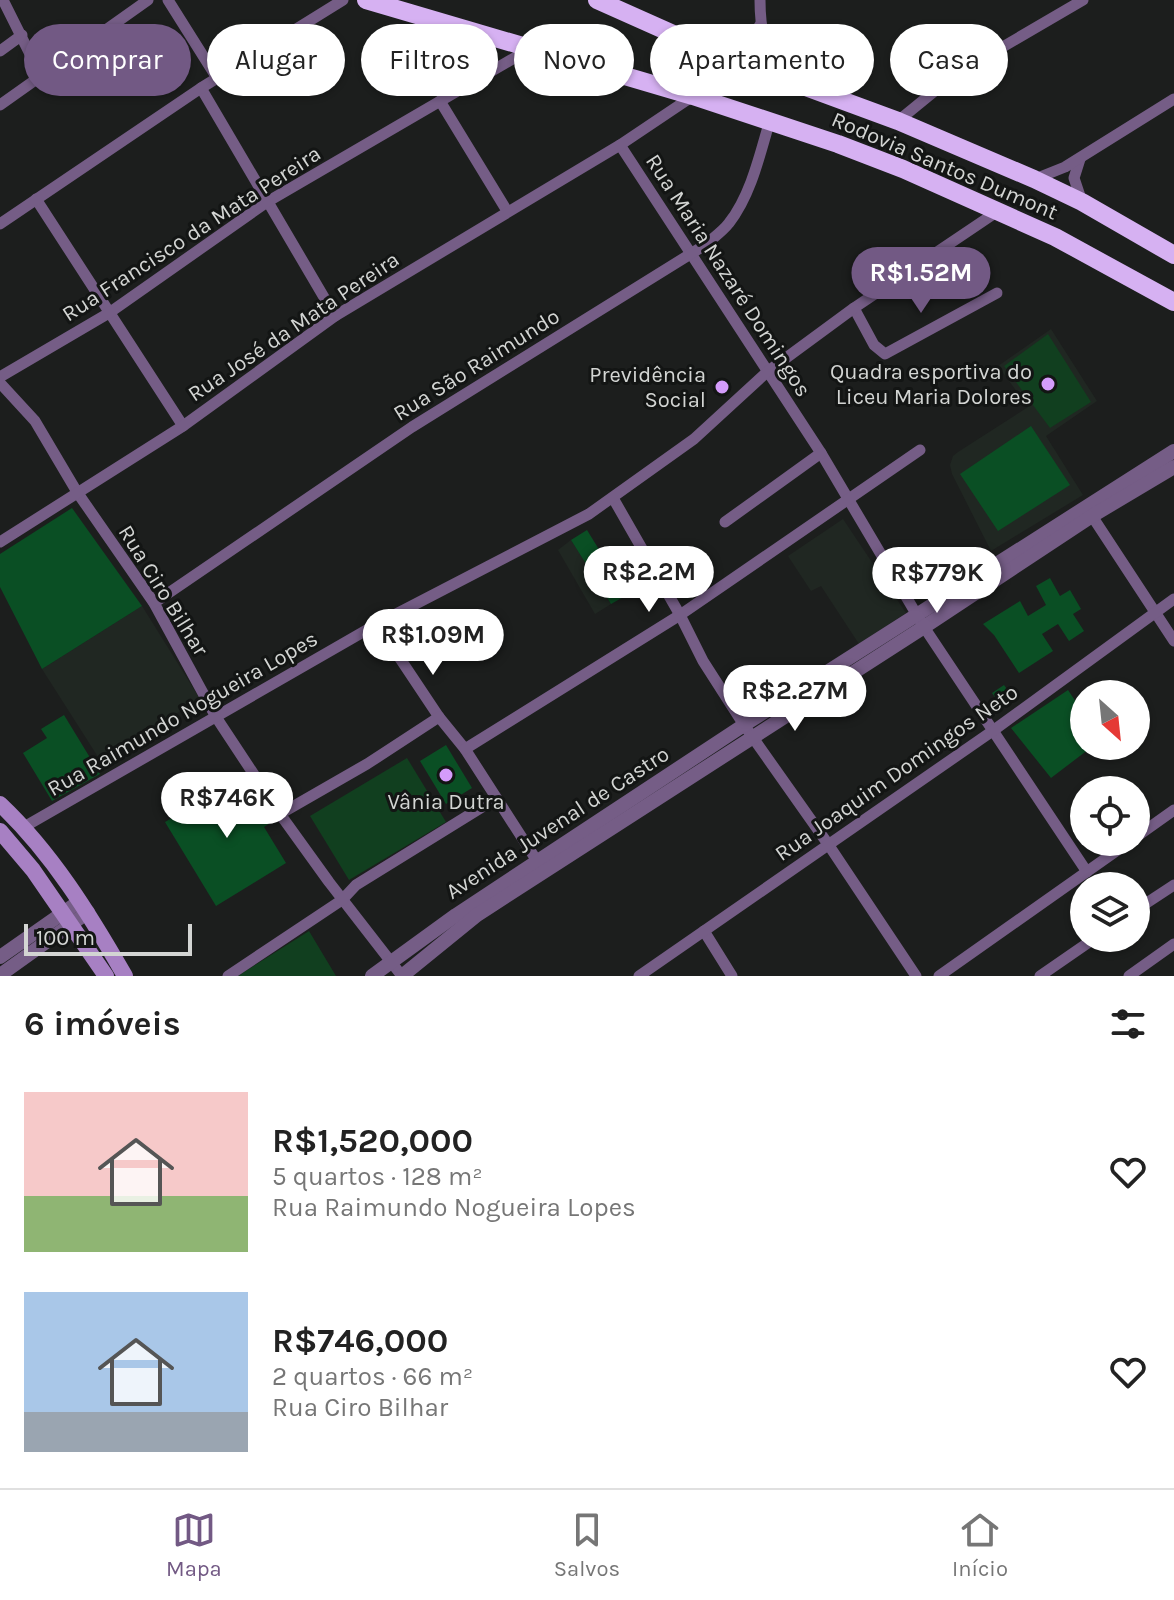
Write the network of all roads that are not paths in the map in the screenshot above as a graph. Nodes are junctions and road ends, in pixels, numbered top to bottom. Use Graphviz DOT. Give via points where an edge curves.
graph roads {
  1 [pos="3,0"];
  2 [pos="148,0"];
  3 [pos="168,0"];
  4 [pos="343,0"];
  5 [pos="366,0"];
  6 [pos="760,0"];
  7 [pos="1083,0"];
  8 [pos="601,1"];
  9 [pos="114,24"];
  10 [pos="304,24"];
  11 [pos="652,24"];
  12 [pos="760,24"];
  13 [pos="22,35"];
  14 [pos="24,39"];
  15 [pos="514,46"];
  16 [pos="0,51"];
  17 [pos="514,58"];
  18 [pos="207,62"];
  19 [pos="207,84"];
  20 [pos="24,88"];
  21 [pos="201,88"];
  22 [pos="693,96"];
  23 [pos="832,96"];
  24 [pos="1174,99"];
  25 [pos="440,101"];
  26 [pos="0,105"];
  27 [pos="770,120"];
  28 [pos="898,121"];
  29 [pos="620,145"];
  30 [pos="1080,158"];
  31 [pos="1034,179"];
  32 [pos="36,199"];
  33 [pos="267,202"];
  34 [pos="1082,202"];
  35 [pos="507,211"];
  36 [pos="998,211"];
  37 [pos="0,224"];
  38 [pos="691,253"];
  39 [pos="1174,255"];
  40 [pos="997,293"];
  41 [pos="1174,302"];
  42 [pos="854,308"];
  43 [pos="109,313"];
  44 [pos="335,316"];
  45 [pos="767,372"];
  46 [pos="0,377"];
  47 [pos="0,383"];
  48 [pos="183,426"];
  49 [pos="920,450"];
  50 [pos="1174,451"];
  51 [pos="821,453"];
  52 [pos="1174,467"];
  53 [pos="77,492"];
  54 [pos="613,498"];
  55 [pos="847,498"];
  56 [pos="1092,516"];
  57 [pos="725,522"];
  58 [pos="0,542"];
  59 [pos="1174,599"];
  60 [pos="154,603"];
  61 [pos="1155,612"];
  62 [pos="680,615"];
  63 [pos="920,621"];
  64 [pos="377,624"];
  65 [pos="1174,641"];
  66 [pos="216,717"];
  67 [pos="439,717"];
  68 [pos="994,730"];
  69 [pos="748,731"];
  70 [pos="465,749"];
  71 [pos="495,799"];
  72 [pos="0,804"];
  73 [pos="1170,813"];
  74 [pos="280,814"];
  75 [pos="24,827"];
  76 [pos="1150,827"];
  77 [pos="1174,829"];
  78 [pos="0,831"];
  79 [pos="828,844"];
  80 [pos="1109,856"];
  81 [pos="537,861"];
  82 [pos="1087,872"];
  83 [pos="1070,884"];
  84 [pos="1174,885"];
  85 [pos="342,900"];
  86 [pos="1150,901"];
  87 [pos="84,906"];
  88 [pos="67,918"];
  89 [pos="704,931"];
  90 [pos="1174,944"];
  91 [pos="1075,952"];
  92 [pos="0,957"];
  93 [pos="392,962"];
  94 [pos="1137,974"];
  95 [pos="0,975"];
  96 [pos="106,976"];
  97 [pos="125,976"];
  98 [pos="228,976"];
  99 [pos="372,976"];
  100 [pos="402,976"];
  101 [pos="639,976"];
  102 [pos="732,976"];
  103 [pos="916,976"];
  104 [pos="939,976"];
  105 [pos="1040,976"];
  1 -- 13 [label="street"];
  2 -- 9 [label="street"];
  3 -- 18 [label="street"];
  4 -- 10 [label="street"];
  5 -- 15 [label="highway, Rodovia Santos Dumont"];
  6 -- 12 [label="street"];
  7 -- 28 [label="street" via="953,76"];
  8 -- 11 [label="highway"];
  13 -- 14 [label="street"];
  13 -- 16 [label="street"];
  17 -- 25 [label="street, Rua Francisco da Mata Pereira"];
  19 -- 21 [label="street"];
  20 -- 26 [label="street"];
  21 -- 32 [label="street"];
  21 -- 33 [label="street"];
  22 -- 27 [label="highway, Rodovia Santos Dumont"];
  22 -- 29 [label="street, Rua José da Mata Pereira"];
  23 -- 28 [label="highway"];
  24 -- 30 [label="street"];
  25 -- 33 [label="street, Rua Francisco da Mata Pereira"];
  25 -- 35 [label="street"];
  27 -- 36 [label="highway, Rodovia Santos Dumont"];
  27 -- 38 [label="street, Rua São Raimundo" via="730,222"];
  28 -- 31 [label="highway"];
  29 -- 35 [label="street, Rua José da Mata Pereira"];
  29 -- 38 [label="street, Rua Maria Nazaré Domingos"];
  30 -- 31 [label="street"];
  30 -- 34 [label="street" via="1074,178"];
  31 -- 34 [label="highway"];
  32 -- 37 [label="street"];
  32 -- 43 [label="street"];
  33 -- 43 [label="street, Rua Francisco da Mata Pereira"];
  33 -- 44 [label="street"];
  34 -- 39 [label="highway"];
  35 -- 44 [label="street, Rua José da Mata Pereira"];
  36 -- 41 [label="highway, Rodovia Santos Dumont"];
  36 -- 42 [label="street, Rua Raimundo Nogueira Lopes"];
  38 -- 45 [label="street, Rua Maria Nazaré Domingos"];
  38 -- 60 [label="street, Rua São Raimundo" via="412,427"];
  40 -- 42 [label="street" via="885,354 874,345"];
  42 -- 45 [label="street, Rua Raimundo Nogueira Lopes"];
  43 -- 46 [label="street, Rua Francisco da Mata Pereira"];
  43 -- 48 [label="street"];
  44 -- 48 [label="street, Rua José da Mata Pereira"];
  45 -- 51 [label="street, Rua Maria Nazaré Domingos"];
  45 -- 54 [label="street, Rua Raimundo Nogueira Lopes" via="694,439"];
  47 -- 53 [label="street, Rua Ciro Bilhar" via="35,421"];
  48 -- 53 [label="street, Rua José da Mata Pereira"];
  49 -- 55 [label="street"];
  50 -- 63 [label="street, Avenida Juvenal de Castro"];
  51 -- 55 [label="street, Rua Maria Nazaré Domingos"];
  51 -- 57 [label="street"];
  52 -- 56 [label="street, Avenida Juvenal de Castro"];
  53 -- 58 [label="street, Rua José da Mata Pereira"];
  53 -- 60 [label="street, Rua Ciro Bilhar"];
  54 -- 62 [label="street"];
  54 -- 64 [label="street, Rua Raimundo Nogueira Lopes" via="577,522"];
  55 -- 62 [label="street"];
  55 -- 63 [label="street, Rua Maria Nazaré Domingos"];
  56 -- 61 [label="street"];
  56 -- 63 [label="street, Avenida Juvenal de Castro"];
  59 -- 61 [label="street, Rua Joaquim Domingos Neto"];
  60 -- 66 [label="street, Rua Ciro Bilhar"];
  61 -- 65 [label="street"];
  61 -- 68 [label="street, Rua Joaquim Domingos Neto"];
  62 -- 69 [label="street"];
  62 -- 70 [label="street"];
  63 -- 68 [label="street, Rua Maria Nazaré Domingos"];
  63 -- 69 [label="street, Avenida Juvenal de Castro"];
  64 -- 66 [label="street, Rua Raimundo Nogueira Lopes"];
  64 -- 67 [label="street"];
  66 -- 74 [label="street, Rua Ciro Bilhar"];
  66 -- 75 [label="street, Rua Raimundo Nogueira Lopes"];
  67 -- 70 [label="street"];
  67 -- 74 [label="street"];
  68 -- 79 [label="street, Rua Joaquim Domingos Neto"];
  68 -- 82 [label="street, Rua Maria Nazaré Domingos"];
  69 -- 79 [label="street"];
  69 -- 81 [label="street, Avenida Juvenal de Castro"];
  69 -- 100 [label="street, Avenida Juvenal de Castro" via="477,915"];
  70 -- 71 [label="street"];
  71 -- 81 [label="street"];
  71 -- 85 [label="street" via="356,885"];
  72 -- 75 [label="main road"];
  73 -- 76 [label="street"];
  73 -- 77 [label="street"];
  74 -- 85 [label="street, Rua Ciro Bilhar"];
  75 -- 87 [label="main road"];
  78 -- 88 [label="main road"];
  79 -- 89 [label="street, Rua Joaquim Domingos Neto"];
  79 -- 103 [label="street"];
  80 -- 82 [label="street"];
  81 -- 93 [label="street, Avenida Juvenal de Castro"];
  83 -- 104 [label="street"];
  84 -- 86 [label="street"];
  85 -- 93 [label="street, Rua Ciro Bilhar"];
  85 -- 98 [label="street"];
  87 -- 88 [label="street"];
  87 -- 97 [label="main road"];
  88 -- 92 [label="street"];
  88 -- 95 [label="street"];
  88 -- 96 [label="main road"];
  89 -- 101 [label="street, Rua Joaquim Domingos Neto"];
  89 -- 102 [label="street"];
  90 -- 94 [label="street"];
  91 -- 105 [label="street"];
  93 -- 99 [label="street, Avenida Juvenal de Castro"];
  93 -- 100 [label="street, Rua Ciro Bilhar"];
}
